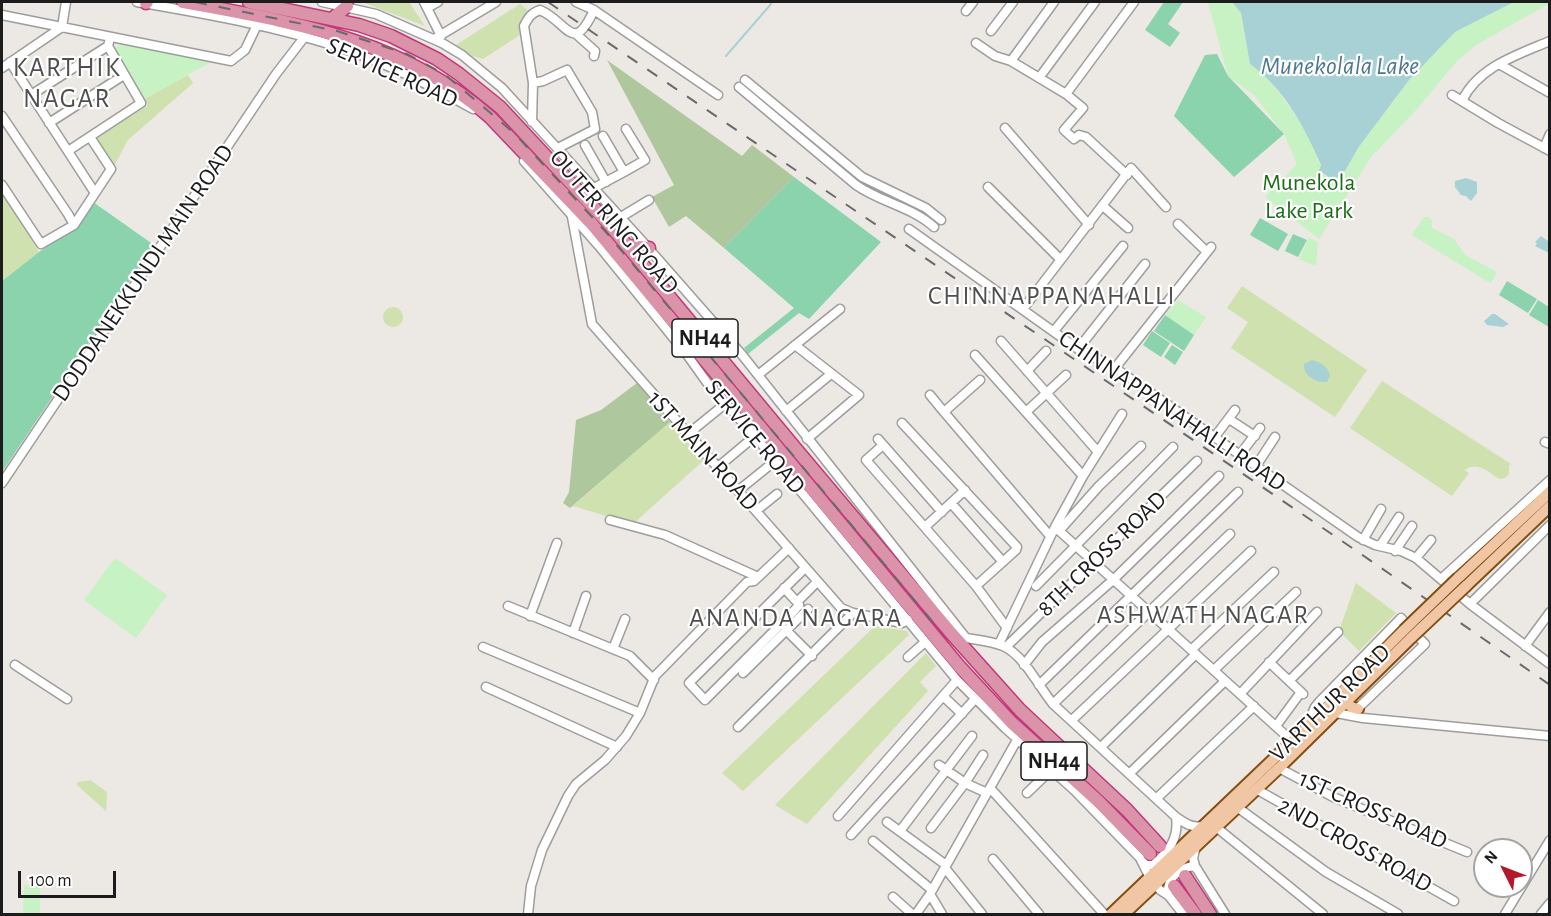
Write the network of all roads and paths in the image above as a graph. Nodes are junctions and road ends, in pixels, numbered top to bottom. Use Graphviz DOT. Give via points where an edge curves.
graph roads {
  1 [pos="66,2"];
  2 [pos="143,2"];
  3 [pos="183,2"];
  4 [pos="249,2"];
  5 [pos="322,2"];
  6 [pos="438,2"];
  7 [pos="496,2"];
  8 [pos="576,2"];
  9 [pos="973,2"];
  10 [pos="1013,2"];
  11 [pos="1054,2"];
  12 [pos="1095,2"];
  13 [pos="1134,2"];
  14 [pos="425,5"];
  15 [pos="347,6"];
  16 [pos="594,10"];
  17 [pos="966,11"];
  18 [pos="4,18"];
  19 [pos="332,19"];
  20 [pos="257,26"];
  21 [pos="62,27"];
  22 [pos="991,31"];
  23 [pos="308,32"];
  24 [pos="293,34"];
  25 [pos="576,34"];
  26 [pos="391,36"];
  27 [pos="437,37"];
  28 [pos="109,41"];
  29 [pos="1550,41"];
  30 [pos="976,43"];
  31 [pos="385,52"];
  32 [pos="594,56"];
  33 [pos="433,58"];
  34 [pos="1011,61"];
  35 [pos="10,62"];
  36 [pos="284,62"];
  37 [pos="1499,64"];
  38 [pos="2,68"];
  39 [pos="426,72"];
  40 [pos="124,75"];
  41 [pos="1039,78"];
  42 [pos="745,80"];
  43 [pos="533,83"];
  44 [pos="739,87"];
  45 [pos="1550,93"];
  46 [pos="1066,94"];
  47 [pos="31,95"];
  48 [pos="718,95"];
  49 [pos="1452,95"];
  50 [pos="1462,101"];
  51 [pos="2,116"];
  52 [pos="532,122"];
  53 [pos="49,123"];
  54 [pos="1005,128"];
  55 [pos="626,129"];
  56 [pos="1550,134"];
  57 [pos="603,136"];
  58 [pos="90,137"];
  59 [pos="585,145"];
  60 [pos="558,147"];
  61 [pos="1547,149"];
  62 [pos="68,152"];
  63 [pos="624,172"];
  64 [pos="1127,175"];
  65 [pos="606,182"];
  66 [pos="2,185"];
  67 [pos="988,187"];
  68 [pos="594,188"];
  69 [pos="95,194"];
  70 [pos="649,200"];
  71 [pos="1103,206"];
  72 [pos="1166,207"];
  73 [pos="572,216"];
  74 [pos="621,217"];
  75 [pos="1178,224"];
  76 [pos="74,225"];
  77 [pos="1089,225"];
  78 [pos="1128,228"];
  79 [pos="909,229"];
  80 [pos="628,246"];
  81 [pos="1124,246"];
  82 [pos="649,248"];
  83 [pos="1060,259"];
  84 [pos="1145,264"];
  85 [pos="840,309"];
  86 [pos="1023,309"];
  87 [pos="715,325"];
  88 [pos="1054,331"];
  89 [pos="1001,341"];
  90 [pos="710,344"];
  91 [pos="795,345"];
  92 [pos="1078,349"];
  93 [pos="1046,351"];
  94 [pos="975,355"];
  95 [pos="1115,368"];
  96 [pos="1027,371"];
  97 [pos="831,374"];
  98 [pos="758,375"];
  99 [pos="1066,375"];
  100 [pos="980,380"];
  101 [pos="1046,393"];
  102 [pos="930,395"];
  103 [pos="725,404"];
  104 [pos="1235,410"];
  105 [pos="786,411"];
  106 [pos="944,412"];
  107 [pos="1026,412"];
  108 [pos="1122,414"];
  109 [pos="1229,419"];
  110 [pos="902,423"];
  111 [pos="688,435"];
  112 [pos="755,436"];
  113 [pos="1275,436"];
  114 [pos="1214,438"];
  115 [pos="807,439"];
  116 [pos="1142,446"];
  117 [pos="1173,447"];
  118 [pos="1098,452"];
  119 [pos="1239,456"];
  120 [pos="776,460"];
  121 [pos="1197,460"];
  122 [pos="1256,466"];
  123 [pos="718,467"];
  124 [pos="1083,476"];
  125 [pos="1219,476"];
  126 [pos="1550,480"];
  127 [pos="2,483"];
  128 [pos="739,490"];
  129 [pos="965,490"];
  130 [pos="1238,492"];
  131 [pos="1550,492"];
  132 [pos="777,494"];
  133 [pos="951,503"];
  134 [pos="1550,506"];
  135 [pos="1381,510"];
  136 [pos="756,511"];
  137 [pos="942,512"];
  138 [pos="1399,517"];
  139 [pos="610,520"];
  140 [pos="1550,525"];
  141 [pos="1412,526"];
  142 [pos="925,527"];
  143 [pos="1054,531"];
  144 [pos="1230,534"];
  145 [pos="1364,540"];
  146 [pos="1431,540"];
  147 [pos="557,543"];
  148 [pos="1075,546"];
  149 [pos="1380,546"];
  150 [pos="789,548"];
  151 [pos="1395,551"];
  152 [pos="1251,552"];
  153 [pos="1416,558"];
  154 [pos="1003,562"];
  155 [pos="1094,562"];
  156 [pos="805,568"];
  157 [pos="1274,572"];
  158 [pos="758,577"];
  159 [pos="1441,579"];
  160 [pos="1113,580"];
  161 [pos="817,582"];
  162 [pos="976,586"];
  163 [pos="1036,586"];
  164 [pos="784,588"];
  165 [pos="1296,592"];
  166 [pos="586,596"];
  167 [pos="1131,596"];
  168 [pos="797,602"];
  169 [pos="1470,604"];
  170 [pos="508,606"];
  171 [pos="808,609"];
  172 [pos="1317,612"];
  173 [pos="1550,612"];
  174 [pos="1149,613"];
  175 [pos="853,614"];
  176 [pos="530,616"];
  177 [pos="912,617"];
  178 [pos="625,619"];
  179 [pos="1007,628"];
  180 [pos="1168,629"];
  181 [pos="786,630"];
  182 [pos="1338,632"];
  183 [pos="1411,632"];
  184 [pos="573,633"];
  185 [pos="961,638"];
  186 [pos="925,642"];
  187 [pos="1003,646"];
  188 [pos="1525,646"];
  189 [pos="483,647"];
  190 [pos="613,649"];
  191 [pos="1193,652"];
  192 [pos="812,656"];
  193 [pos="908,657"];
  194 [pos="1269,662"];
  195 [pos="1549,663"];
  196 [pos="15,665"];
  197 [pos="1024,665"];
  198 [pos="1214,670"];
  199 [pos="743,673"];
  200 [pos="654,680"];
  201 [pos="957,680"];
  202 [pos="1225,681"];
  203 [pos="1289,681"];
  204 [pos="1039,685"];
  205 [pos="486,687"];
  206 [pos="1240,694"];
  207 [pos="943,696"];
  208 [pos="67,699"];
  209 [pos="975,699"];
  210 [pos="1347,702"];
  211 [pos="1053,704"];
  212 [pos="1254,706"];
  213 [pos="640,713"];
  214 [pos="1336,713"];
  215 [pos="1354,713"];
  216 [pos="962,714"];
  217 [pos="1072,720"];
  218 [pos="1276,726"];
  219 [pos="738,727"];
  220 [pos="972,736"];
  221 [pos="1550,736"];
  222 [pos="1017,740"];
  223 [pos="1292,741"];
  224 [pos="617,747"];
  225 [pos="1101,747"];
  226 [pos="983,755"];
  227 [pos="943,767"];
  228 [pos="1279,768"];
  229 [pos="1052,769"];
  230 [pos="1130,773"];
  231 [pos="965,783"];
  232 [pos="1256,789"];
  233 [pos="989,791"];
  234 [pos="1027,793"];
  235 [pos="1157,798"];
  236 [pos="1237,807"];
  237 [pos="838,816"];
  238 [pos="1176,817"];
  239 [pos="887,822"];
  240 [pos="1202,826"];
  241 [pos="1216,827"];
  242 [pos="931,828"];
  243 [pos="900,831"];
  244 [pos="851,836"];
  245 [pos="1550,840"];
  246 [pos="873,841"];
  247 [pos="1196,846"];
  248 [pos="1467,852"];
  249 [pos="1150,853"];
  250 [pos="993,859"];
  251 [pos="946,867"];
  252 [pos="1197,870"];
  253 [pos="1185,876"];
  254 [pos="1152,882"];
  255 [pos="1172,891"];
  256 [pos="931,892"];
  257 [pos="893,897"];
  258 [pos="1455,901"];
  259 [pos="1550,903"];
  260 [pos="528,915"];
  261 [pos="914,915"];
  262 [pos="942,915"];
  263 [pos="981,915"];
  264 [pos="1039,915"];
  265 [pos="1104,915"];
  266 [pos="1111,915"];
  267 [pos="1124,915"];
  268 [pos="1183,915"];
  269 [pos="1195,915"];
  270 [pos="1210,915"];
  271 [pos="1225,915"];
  272 [pos="1323,915"];
  273 [pos="1398,915"];
  274 [pos="1506,915"];
  275 [pos="1541,915"];
  1 -- 21 [label="street"];
  2 -- 20 [label="street, SERVICE ROAD"];
  3 -- 23 [label="highway, OUTER RING ROAD / NH44"];
  4 -- 19 [label="highway, OUTER RING ROAD / NH44"];
  5 -- 15 [label="street, SERVICE ROAD"];
  6 -- 14 [label="street"];
  7 -- 27 [label="street"];
  8 -- 16 [label="street"];
  9 -- 17 [label="street"];
  10 -- 22 [label="street"];
  11 -- 34 [label="street"];
  12 -- 41 [label="street"];
  13 -- 46 [label="street"];
  14 -- 27 [label="street"];
  15 -- 19 [label="highway"];
  15 -- 27 [label="street, SERVICE ROAD"];
  16 -- 25 [label="street" via="587,27"];
  16 -- 48 [label="street"];
  18 -- 21 [label="street"];
  19 -- 26 [label="highway, OUTER RING ROAD / NH44"];
  20 -- 24 [label="street, SERVICE ROAD"];
  20 -- 28 [label="street" via="245,50 231,61"];
  21 -- 28 [label="street"];
  21 -- 35 [label="street"];
  23 -- 24 [label="street, SERVICE ROAD"];
  23 -- 31 [label="highway, OUTER RING ROAD / NH44" via="349,38"];
  23 -- 36 [label="street, DODDANEKKUNDI MAIN ROAD"];
  23 -- 73 [label="street, SERVICE ROAD" via="442,91 473,110 508,142"];
  24 -- 36 [label="street, DODDANEKKUNDI MAIN ROAD" via="295,42"];
  25 -- 32 [label="street" via="595,51"];
  25 -- 43 [label="street" via="547,13 533,12 524,26"];
  26 -- 31 [label="highway" via="396,48"];
  26 -- 33 [label="highway, OUTER RING ROAD / NH44"];
  27 -- 52 [label="street, SERVICE ROAD" via="487,74"];
  28 -- 40 [label="street"];
  28 -- 47 [label="street"];
  29 -- 37 [label="street"];
  30 -- 34 [label="street"];
  31 -- 39 [label="highway, OUTER RING ROAD / NH44"];
  33 -- 39 [label="highway" via="424,60"];
  33 -- 80 [label="highway, OUTER RING ROAD / NH44" via="500,107"];
  34 -- 41 [label="street"];
  35 -- 38 [label="street"];
  35 -- 47 [label="street"];
  36 -- 127 [label="street, DODDANEKKUNDI MAIN ROAD"];
  37 -- 45 [label="street"];
  37 -- 50 [label="street" via="1474,81"];
  39 -- 177 [label="highway, OUTER RING ROAD / NH44" via="490,117 570,199"];
  40 -- 53 [label="street"];
  40 -- 58 [label="street" via="141,103"];
  41 -- 46 [label="street"];
  42 -- 44 [label="street" via="866,181 926,208 937,224 856,185"];
  43 -- 52 [label="street"];
  43 -- 60 [label="street" via="567,70 592,112 595,129"];
  46 -- 64 [label="street" via="1083,108 1064,130 1074,139 1079,135 1086,137"];
  47 -- 53 [label="street"];
  49 -- 50 [label="street"];
  50 -- 61 [label="street"];
  51 -- 76 [label="street"];
  52 -- 60 [label="street, SERVICE ROAD"];
  53 -- 62 [label="street"];
  54 -- 77 [label="street"];
  55 -- 63 [label="street" via="645,160"];
  56 -- 61 [label="street"];
  57 -- 63 [label="street"];
  58 -- 62 [label="street"];
  58 -- 69 [label="street" via="111,169"];
  59 -- 65 [label="street"];
  60 -- 68 [label="street, SERVICE ROAD"];
  62 -- 69 [label="street"];
  63 -- 65 [label="street"];
  64 -- 71 [label="street"];
  64 -- 72 [label="street" via="1131,168"];
  65 -- 68 [label="street"];
  66 -- 76 [label="street" via="41,244"];
  67 -- 83 [label="street"];
  68 -- 74 [label="street, SERVICE ROAD"];
  69 -- 76 [label="street"];
  70 -- 74 [label="street"];
  71 -- 77 [label="street"];
  71 -- 78 [label="street"];
  73 -- 103 [label="street, SERVICE ROAD"];
  73 -- 111 [label="street, 1ST MAIN ROAD" via="592,324"];
  74 -- 82 [label="street, SERVICE ROAD"];
  75 -- 95 [label="street" via="1209,249"];
  77 -- 83 [label="street"];
  79 -- 86 [label="street, CHINNAPPANAHALLI ROAD"];
  80 -- 82 [label="highway"];
  80 -- 90 [label="highway, OUTER RING ROAD / NH44"];
  81 -- 88 [label="street"];
  82 -- 87 [label="street, SERVICE ROAD"];
  83 -- 86 [label="street"];
  84 -- 92 [label="street"];
  85 -- 91 [label="street"];
  86 -- 88 [label="street, CHINNAPPANAHALLI ROAD"];
  87 -- 90 [label="highway"];
  87 -- 98 [label="street, SERVICE ROAD"];
  88 -- 92 [label="street, CHINNAPPANAHALLI ROAD"];
  89 -- 96 [label="street"];
  90 -- 185 [label="highway, OUTER RING ROAD / NH44" via="803,458"];
  91 -- 97 [label="street"];
  91 -- 98 [label="street"];
  92 -- 95 [label="street, CHINNAPPANAHALLI ROAD"];
  93 -- 96 [label="street"];
  94 -- 107 [label="street"];
  95 -- 114 [label="street, CHINNAPPANAHALLI ROAD"];
  96 -- 101 [label="street"];
  97 -- 105 [label="street"];
  97 -- 115 [label="street" via="859,395"];
  98 -- 105 [label="street, SERVICE ROAD"];
  99 -- 101 [label="street"];
  100 -- 106 [label="street"];
  101 -- 107 [label="street"];
  101 -- 118 [label="street"];
  102 -- 106 [label="street"];
  103 -- 111 [label="street"];
  103 -- 112 [label="street, SERVICE ROAD"];
  104 -- 109 [label="street"];
  105 -- 115 [label="street, SERVICE ROAD"];
  106 -- 143 [label="street"];
  107 -- 124 [label="street"];
  108 -- 118 [label="street"];
  109 -- 114 [label="street"];
  109 -- 119 [label="street" via="1258,432"];
  110 -- 129 [label="street"];
  111 -- 123 [label="street, 1ST MAIN ROAD"];
  112 -- 120 [label="street, SERVICE ROAD"];
  112 -- 123 [label="street"];
  113 -- 122 [label="street"];
  114 -- 119 [label="street, CHINNAPPANAHALLI ROAD"];
  115 -- 185 [label="street, SERVICE ROAD"];
  116 -- 143 [label="street"];
  117 -- 148 [label="street"];
  118 -- 124 [label="street"];
  119 -- 122 [label="street, CHINNAPPANAHALLI ROAD"];
  120 -- 128 [label="street"];
  120 -- 177 [label="street, SERVICE ROAD"];
  121 -- 155 [label="street, 8TH CROSS ROAD"];
  122 -- 145 [label="street, CHINNAPPANAHALLI ROAD"];
  123 -- 128 [label="street, 1ST MAIN ROAD"];
  124 -- 143 [label="street"];
  125 -- 160 [label="street"];
  126 -- 159 [label="street"];
  128 -- 136 [label="street, 1ST MAIN ROAD"];
  129 -- 133 [label="street"];
  129 -- 154 [label="street" via="1017,546"];
  130 -- 167 [label="street"];
  131 -- 183 [label="main road, VARTHUR ROAD, bridge" via="1458,578"];
  132 -- 136 [label="street"];
  133 -- 137 [label="street"];
  133 -- 154 [label="street"];
  134 -- 183 [label="main road, VARTHUR ROAD, bridge"];
  135 -- 145 [label="street"];
  136 -- 150 [label="street, 1ST MAIN ROAD"];
  137 -- 142 [label="street"];
  137 -- 142 [label="street" via="881,442 866,460"];
  138 -- 149 [label="street"];
  139 -- 158 [label="street" via="665,535"];
  140 -- 169 [label="street"];
  141 -- 151 [label="street"];
  142 -- 162 [label="street"];
  143 -- 148 [label="street"];
  143 -- 179 [label="street"];
  144 -- 174 [label="street"];
  145 -- 149 [label="street, CHINNAPPANAHALLI ROAD"];
  146 -- 153 [label="street"];
  147 -- 176 [label="street"];
  148 -- 155 [label="street"];
  148 -- 163 [label="street"];
  149 -- 151 [label="street, CHINNAPPANAHALLI ROAD"];
  150 -- 156 [label="street, 1ST MAIN ROAD"];
  150 -- 158 [label="street"];
  151 -- 153 [label="street, CHINNAPPANAHALLI ROAD"];
  152 -- 180 [label="street"];
  153 -- 159 [label="street, CHINNAPPANAHALLI ROAD"];
  154 -- 162 [label="street"];
  155 -- 160 [label="street"];
  155 -- 187 [label="street, 8TH CROSS ROAD"];
  156 -- 161 [label="street, 1ST MAIN ROAD"];
  156 -- 164 [label="street"];
  157 -- 191 [label="street"];
  158 -- 200 [label="street" via="747,582"];
  159 -- 169 [label="street, CHINNAPPANAHALLI ROAD"];
  160 -- 167 [label="street"];
  160 -- 197 [label="street" via="1042,642"];
  161 -- 168 [label="street"];
  161 -- 175 [label="street, 1ST MAIN ROAD" via="841,608"];
  162 -- 179 [label="street"];
  164 -- 168 [label="street"];
  164 -- 168 [label="street" via="689,683 705,700 800,605"];
  165 -- 198 [label="street"];
  166 -- 184 [label="street"];
  167 -- 174 [label="street"];
  167 -- 204 [label="street"];
  169 -- 188 [label="street, CHINNAPPANAHALLI ROAD"];
  170 -- 176 [label="street"];
  171 -- 181 [label="street"];
  172 -- 194 [label="street"];
  173 -- 188 [label="street"];
  174 -- 180 [label="street"];
  174 -- 211 [label="street"];
  175 -- 177 [label="street, 1ST MAIN ROAD" via="902,624"];
  175 -- 192 [label="street"];
  176 -- 184 [label="street"];
  177 -- 186 [label="street, SERVICE ROAD"];
  177 -- 249 [label="highway, NH44" via="1011,722"];
  178 -- 190 [label="street"];
  179 -- 187 [label="street"];
  180 -- 191 [label="street"];
  180 -- 217 [label="street"];
  181 -- 192 [label="street"];
  181 -- 199 [label="street"];
  182 -- 203 [label="street"];
  183 -- 210 [label="main road, VARTHUR ROAD"];
  183 -- 215 [label="street"];
  183 -- 223 [label="main road, VARTHUR ROAD"];
  184 -- 190 [label="street"];
  185 -- 187 [label="street"];
  185 -- 249 [label="highway, NH44" via="1032,722 1127,810"];
  186 -- 193 [label="street"];
  186 -- 201 [label="street, SERVICE ROAD"];
  187 -- 197 [label="street"];
  188 -- 195 [label="street, CHINNAPPANAHALLI ROAD"];
  189 -- 213 [label="street"];
  190 -- 200 [label="street" via="630,656"];
  191 -- 198 [label="street"];
  191 -- 225 [label="street"];
  192 -- 219 [label="street"];
  194 -- 203 [label="street"];
  194 -- 206 [label="street"];
  196 -- 208 [label="street"];
  197 -- 204 [label="street"];
  198 -- 202 [label="street"];
  200 -- 213 [label="street"];
  201 -- 207 [label="street"];
  201 -- 209 [label="street, SERVICE ROAD"];
  202 -- 206 [label="street"];
  202 -- 230 [label="street"];
  203 -- 218 [label="street" via="1302,693"];
  204 -- 211 [label="street"];
  205 -- 224 [label="street"];
  206 -- 212 [label="street"];
  207 -- 216 [label="street"];
  207 -- 237 [label="street"];
  209 -- 216 [label="street"];
  209 -- 222 [label="street, SERVICE ROAD"];
  210 -- 214 [label="main road, VARTHUR ROAD"];
  210 -- 215 [label="main road"];
  211 -- 217 [label="street"];
  212 -- 218 [label="street"];
  212 -- 235 [label="street"];
  213 -- 224 [label="street"];
  214 -- 215 [label="street"];
  214 -- 228 [label="main road, VARTHUR ROAD"];
  215 -- 221 [label="street"];
  216 -- 244 [label="street"];
  217 -- 225 [label="street"];
  218 -- 223 [label="street"];
  220 -- 227 [label="street"];
  222 -- 229 [label="street, SERVICE ROAD"];
  222 -- 233 [label="street"];
  223 -- 240 [label="main road, VARTHUR ROAD"];
  224 -- 260 [label="street" via="568,796 539,859"];
  225 -- 230 [label="street"];
  226 -- 231 [label="street"];
  227 -- 231 [label="street"];
  227 -- 243 [label="street"];
  228 -- 232 [label="main road, VARTHUR ROAD"];
  228 -- 248 [label="street, 1ST CROSS ROAD" via="1333,797"];
  229 -- 234 [label="street"];
  229 -- 249 [label="street, SERVICE ROAD"];
  230 -- 235 [label="street"];
  231 -- 233 [label="street"];
  231 -- 242 [label="street"];
  232 -- 236 [label="main road, VARTHUR ROAD"];
  232 -- 258 [label="street, 2ND CROSS ROAD"];
  233 -- 251 [label="street"];
  233 -- 265 [label="street"];
  235 -- 238 [label="street"];
  236 -- 241 [label="main road, VARTHUR ROAD"];
  236 -- 273 [label="street" via="1326,872"];
  238 -- 240 [label="street" via="1195,827"];
  238 -- 249 [label="street" via="1176,836 1167,853 1152,866 1146,865"];
  239 -- 243 [label="street"];
  240 -- 254 [label="main road, VARTHUR ROAD"];
  241 -- 247 [label="main road, VARTHUR ROAD"];
  241 -- 272 [label="street"];
  243 -- 251 [label="street"];
  245 -- 274 [label="street"];
  246 -- 256 [label="street"];
  247 -- 252 [label="street" via="1193,858"];
  247 -- 254 [label="main road, VARTHUR ROAD"];
  249 -- 254 [label="street, SERVICE ROAD"];
  250 -- 264 [label="street"];
  251 -- 256 [label="street"];
  251 -- 263 [label="street"];
  252 -- 255 [label="street" via="1192,866 1179,871 1170,881 1168,890"];
  252 -- 271 [label="street"];
  253 -- 270 [label="highway"];
  254 -- 255 [label="street, SERVICE ROAD"];
  254 -- 266 [label="main road, VARTHUR ROAD"];
  254 -- 267 [label="main road, VARTHUR ROAD"];
  255 -- 268 [label="street, SERVICE ROAD"];
  255 -- 269 [label="highway"];
  256 -- 261 [label="street"];
  256 -- 262 [label="street"];
  257 -- 261 [label="street"];
  259 -- 275 [label="street"];
}
